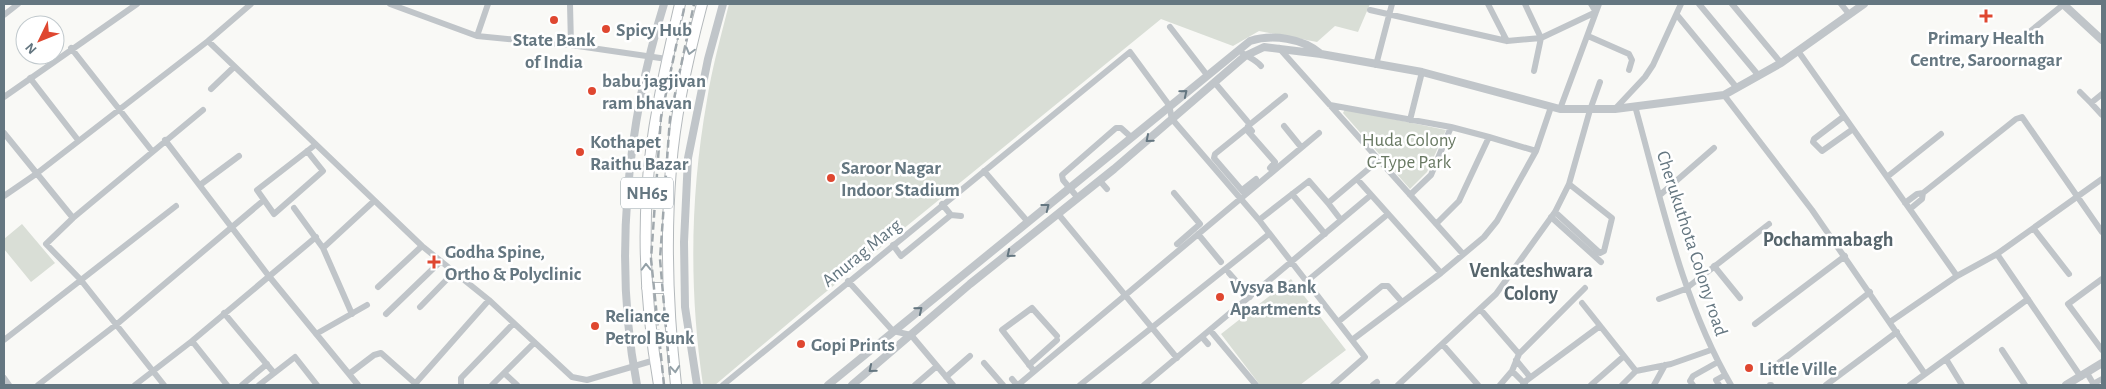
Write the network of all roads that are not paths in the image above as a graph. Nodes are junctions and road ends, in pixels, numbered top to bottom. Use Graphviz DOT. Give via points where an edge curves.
graph roads {
  1 [pos="18,4"];
  2 [pos="137,4"];
  3 [pos="252,4"];
  4 [pos="390,4"];
  5 [pos="488,4"];
  6 [pos="570,4"];
  7 [pos="664,4"];
  8 [pos="680,4"];
  9 [pos="702,4"];
  10 [pos="723,4"];
  11 [pos="1392,4"];
  12 [pos="1488,4"];
  13 [pos="1525,4"];
  14 [pos="1591,4"];
  15 [pos="1599,4"];
  16 [pos="1681,4"];
  17 [pos="1699,4"];
  18 [pos="1732,4"];
  19 [pos="1841,4"];
  20 [pos="1864,4"];
  21 [pos="2064,4"];
  22 [pos="1370,10"];
  23 [pos="1596,12"];
  24 [pos="1389,14"];
  25 [pos="1849,14"];
  26 [pos="4,15"];
  27 [pos="1677,15"];
  28 [pos="1170,27"];
  29 [pos="477,36"];
  30 [pos="1588,36"];
  31 [pos="1542,38"];
  32 [pos="2022,38"];
  33 [pos="2102,39"];
  34 [pos="1507,41"];
  35 [pos="208,42"];
  36 [pos="571,45"];
  37 [pos="71,48"];
  38 [pos="1278,48"];
  39 [pos="1239,50"];
  40 [pos="1798,51"];
  41 [pos="1321,54"];
  42 [pos="648,56"];
  43 [pos="1245,56"];
  44 [pos="667,59"];
  45 [pos="1781,63"];
  46 [pos="1376,65"];
  47 [pos="1262,66"];
  48 [pos="234,67"];
  49 [pos="1629,70"];
  50 [pos="1534,71"];
  51 [pos="1422,72"];
  52 [pos="1207,74"];
  53 [pos="1759,76"];
  54 [pos="30,78"];
  55 [pos="1600,82"];
  56 [pos="1215,83"];
  57 [pos="1737,88"];
  58 [pos="211,89"];
  59 [pos="2080,92"];
  60 [pos="2102,94"];
  61 [pos="4,95"];
  62 [pos="1724,95"];
  63 [pos="1284,96"];
  64 [pos="2091,103"];
  65 [pos="1330,104"];
  66 [pos="1169,105"];
  67 [pos="1551,106"];
  68 [pos="1635,106"];
  69 [pos="119,108"];
  70 [pos="1560,109"];
  71 [pos="1616,109"];
  72 [pos="202,110"];
  73 [pos="1590,110"];
  74 [pos="2102,116"];
  75 [pos="1843,117"];
  76 [pos="1172,119"];
  77 [pos="1247,120"];
  78 [pos="1410,120"];
  79 [pos="1284,126"];
  80 [pos="1451,127"];
  81 [pos="1852,129"];
  82 [pos="4,133"];
  83 [pos="1318,133"];
  84 [pos="1940,134"];
  85 [pos="1131,137"];
  86 [pos="1489,138"];
  87 [pos="78,140"];
  88 [pos="165,140"];
  89 [pos="315,145"];
  90 [pos="1301,147"];
  91 [pos="1714,148"];
  92 [pos="152,151"];
  93 [pos="307,151"];
  94 [pos="1536,151"];
  95 [pos="322,152"];
  96 [pos="239,156"];
  97 [pos="314,159"];
  98 [pos="1379,160"];
  99 [pos="1280,165"];
  100 [pos="984,171"];
  101 [pos="36,174"];
  102 [pos="1887,177"];
  103 [pos="1357,179"];
  104 [pos="2102,179"];
  105 [pos="1100,181"];
  106 [pos="1569,184"];
  107 [pos="200,185"];
  108 [pos="1070,188"];
  109 [pos="1106,189"];
  110 [pos="1174,193"];
  111 [pos="1242,194"];
  112 [pos="1292,194"];
  113 [pos="1660,194"];
  114 [pos="1372,195"];
  115 [pos="1410,195"];
  116 [pos="4,196"];
  117 [pos="2078,197"];
  118 [pos="1078,198"];
  119 [pos="264,200"];
  120 [pos="374,201"];
  121 [pos="1328,203"];
  122 [pos="942,204"];
  123 [pos="176,206"];
  124 [pos="1907,206"];
  125 [pos="294,208"];
  126 [pos="1388,214"];
  127 [pos="1553,214"];
  128 [pos="951,215"];
  129 [pos="1058,215"];
  130 [pos="962,216"];
  131 [pos="73,218"];
  132 [pos="1259,220"];
  133 [pos="1342,220"];
  134 [pos="1028,222"];
  135 [pos="1436,224"];
  136 [pos="1769,224"];
  137 [pos="233,227"];
  138 [pos="2034,229"];
  139 [pos="2102,232"];
  140 [pos="1198,234"];
  141 [pos="1269,234"];
  142 [pos="1325,234"];
  143 [pos="317,238"];
  144 [pos="1181,244"];
  145 [pos="892,245"];
  146 [pos="422,246"];
  147 [pos="323,248"];
  148 [pos="988,254"];
  149 [pos="1463,254"];
  150 [pos="1998,254"];
  151 [pos="1845,256"];
  152 [pos="441,261"];
  153 [pos="1221,262"];
  154 [pos="1291,262"];
  155 [pos="1601,262"];
  156 [pos="996,264"];
  157 [pos="1714,266"];
  158 [pos="454,272"];
  159 [pos="1229,272"];
  160 [pos="1440,274"];
  161 [pos="2069,274"];
  162 [pos="268,275"];
  163 [pos="1957,276"];
  164 [pos="80,279"];
  165 [pos="2102,279"];
  166 [pos="848,281"];
  167 [pos="1306,282"];
  168 [pos="378,287"];
  169 [pos="1688,287"];
  170 [pos="647,288"];
  171 [pos="668,288"];
  172 [pos="1585,288"];
  173 [pos="1870,292"];
  174 [pos="1125,295"];
  175 [pos="1250,297"];
  176 [pos="1740,298"];
  177 [pos="1659,299"];
  178 [pos="2028,299"];
  179 [pos="489,300"];
  180 [pos="1402,302"];
  181 [pos="1582,303"];
  182 [pos="366,305"];
  183 [pos="420,307"];
  184 [pos="1480,309"];
  185 [pos="224,313"];
  186 [pos="352,314"];
  187 [pos="386,314"];
  188 [pos="1338,322"];
  189 [pos="1890,322"];
  190 [pos="117,324"];
  191 [pos="513,324"];
  192 [pos="1755,324"];
  193 [pos="1600,326"];
  194 [pos="1153,329"];
  195 [pos="1210,330"];
  196 [pos="893,331"];
  197 [pos="1897,332"];
  198 [pos="316,334"];
  199 [pos="911,335"];
  200 [pos="1202,337"];
  201 [pos="1056,339"];
  202 [pos="4,340"];
  203 [pos="1352,340"];
  204 [pos="192,341"];
  205 [pos="534,343"];
  206 [pos="1208,344"];
  207 [pos="1443,345"];
  208 [pos="1061,350"];
  209 [pos="1711,350"];
  210 [pos="2002,350"];
  211 [pos="2102,350"];
  212 [pos="970,356"];
  213 [pos="1624,356"];
  214 [pos="1517,357"];
  215 [pos="1177,358"];
  216 [pos="1946,359"];
  217 [pos="655,360"];
  218 [pos="1718,362"];
  219 [pos="984,363"];
  220 [pos="267,364"];
  221 [pos="633,365"];
  222 [pos="1029,365"];
  223 [pos="1666,365"];
  224 [pos="1776,365"];
  225 [pos="2101,365"];
  226 [pos="937,366"];
  227 [pos="1034,371"];
  228 [pos="1512,371"];
  229 [pos="1636,371"];
  230 [pos="152,372"];
  231 [pos="274,373"];
  232 [pos="504,373"];
  233 [pos="349,374"];
  234 [pos="1925,374"];
  235 [pos="1725,375"];
  236 [pos="2084,375"];
  237 [pos="946,377"];
  238 [pos="1530,377"];
  239 [pos="4,378"];
  240 [pos="1012,379"];
  241 [pos="2102,379"];
  242 [pos="1835,382"];
  243 [pos="1148,384"];
  244 [pos="1403,384"];
  245 [pos="1525,384"];
  246 [pos="1624,384"];
  247 [pos="9,385"];
  248 [pos="38,385"];
  249 [pos="135,385"];
  250 [pos="164,385"];
  251 [pos="227,385"];
  252 [pos="243,385"];
  253 [pos="259,385"];
  254 [pos="317,385"];
  255 [pos="358,385"];
  256 [pos="416,385"];
  257 [pos="461,385"];
  258 [pos="492,385"];
  259 [pos="517,385"];
  260 [pos="637,385"];
  261 [pos="659,385"];
  262 [pos="676,385"];
  263 [pos="697,385"];
  264 [pos="723,385"];
  265 [pos="828,385"];
  266 [pos="852,385"];
  267 [pos="915,385"];
  268 [pos="953,385"];
  269 [pos="1003,385"];
  270 [pos="1017,385"];
  271 [pos="1080,385"];
  272 [pos="1256,385"];
  273 [pos="1333,385"];
  274 [pos="1478,385"];
  275 [pos="1500,385"];
  276 [pos="1591,385"];
  277 [pos="1654,385"];
  278 [pos="1693,385"];
  279 [pos="1719,385"];
  280 [pos="1732,385"];
  281 [pos="1826,385"];
  282 [pos="1910,385"];
  283 [pos="1962,385"];
  284 [pos="2025,385"];
  285 [pos="2066,385"];
  286 [pos="2093,385"];
  1 -- 26 [label="street"];
  2 -- 37 [label="street"];
  3 -- 35 [label="street"];
  4 -- 29 [label="street"];
  5 -- 29 [label="street"];
  6 -- 36 [label="street"];
  7 -- 42 [label="street"];
  8 -- 44 [label="highway, NH65"];
  9 -- 171 [label="highway, NH65, one-way" via="687,63 671,168"];
  10 -- 263 [label="street" via="688,158 685,308"];
  11 -- 24 [label="street"];
  12 -- 34 [label="street"];
  13 -- 31 [label="street"];
  14 -- 23 [label="street"];
  15 -- 23 [label="street"];
  16 -- 27 [label="street"];
  17 -- 53 [label="street"];
  18 -- 45 [label="street"];
  19 -- 25 [label="street"];
  20 -- 25 [label="street"];
  21 -- 32 [label="street"];
  21 -- 33 [label="street"];
  22 -- 24 [label="street"];
  23 -- 30 [label="street"];
  23 -- 31 [label="street"];
  24 -- 34 [label="street"];
  24 -- 46 [label="street"];
  25 -- 40 [label="street"];
  27 -- 57 [label="street"];
  27 -- 71 [label="street" via="1645,77"];
  28 -- 52 [label="street"];
  29 -- 36 [label="street"];
  30 -- 49 [label="street" via="1629,54 1632,60"];
  30 -- 70 [label="street"];
  31 -- 34 [label="street"];
  31 -- 50 [label="street"];
  35 -- 48 [label="street"];
  35 -- 69 [label="street"];
  36 -- 42 [label="street"];
  37 -- 54 [label="street"];
  37 -- 69 [label="street"];
  38 -- 41 [label="street"];
  38 -- 43 [label="street" via="1264,47"];
  38 -- 65 [label="street"];
  39 -- 41 [label="street" via="1250,41 1270,38 1314,47"];
  39 -- 43 [label="street"];
  39 -- 52 [label="street"];
  40 -- 45 [label="street"];
  40 -- 75 [label="street"];
  41 -- 46 [label="street"];
  42 -- 44 [label="street"];
  42 -- 221 [label="street" via="628,173 626,231"];
  43 -- 47 [label="street"];
  43 -- 56 [label="street"];
  170 -- 44 [label="highway, NH65, one-way" via="647,192"];
  45 -- 53 [label="street"];
  46 -- 51 [label="street"];
  48 -- 58 [label="street"];
  48 -- 89 [label="street"];
  51 -- 67 [label="street"];
  51 -- 78 [label="street"];
  66 -- 52 [label="street, one-way"];
  53 -- 57 [label="street"];
  54 -- 61 [label="street"];
  54 -- 87 [label="street"];
  55 -- 73 [label="street"];
  56 -- 76 [label="street"];
  56 -- 77 [label="street"];
  57 -- 62 [label="street"];
  59 -- 64 [label="street"];
  60 -- 64 [label="street"];
  62 -- 68 [label="street"];
  62 -- 151 [label="street"];
  63 -- 99 [label="street" via="1248,126"];
  64 -- 74 [label="street"];
  65 -- 78 [label="street"];
  65 -- 98 [label="street"];
  66 -- 76 [label="street"];
  66 -- 85 [label="street"];
  66 -- 100 [label="street, Anurag Marg" via="1130,52"];
  67 -- 70 [label="street"];
  67 -- 94 [label="street"];
  68 -- 71 [label="street"];
  68 -- 113 [label="street, Cherukuthota Colony road"];
  69 -- 87 [label="street"];
  69 -- 92 [label="street"];
  70 -- 73 [label="street"];
  71 -- 73 [label="street"];
  72 -- 88 [label="street"];
  73 -- 106 [label="street"];
  75 -- 81 [label="street"];
  75 -- 81 [label="street" via="1814,138 1819,150"];
  76 -- 105 [label="street, one-way"];
  76 -- 111 [label="street"];
  78 -- 80 [label="street"];
  79 -- 90 [label="street"];
  80 -- 86 [label="street"];
  80 -- 115 [label="street" via="1431,175"];
  81 -- 102 [label="street"];
  82 -- 101 [label="street"];
  83 -- 90 [label="street"];
  84 -- 102 [label="street"];
  85 -- 108 [label="street"];
  85 -- 108 [label="street" via="1121,128 1114,129 1062,174"];
  86 -- 94 [label="street"];
  86 -- 135 [label="street" via="1459,201"];
  87 -- 101 [label="street"];
  88 -- 92 [label="street"];
  88 -- 107 [label="street"];
  89 -- 93 [label="street"];
  89 -- 95 [label="street"];
  90 -- 99 [label="street"];
  91 -- 113 [label="street"];
  92 -- 131 [label="street"];
  93 -- 97 [label="street"];
  93 -- 119 [label="street" via="257,190"];
  94 -- 149 [label="street" via="1497,221"];
  95 -- 97 [label="street"];
  95 -- 120 [label="street"];
  96 -- 107 [label="street"];
  97 -- 119 [label="street" via="323,171 274,214"];
  98 -- 103 [label="street"];
  98 -- 115 [label="street"];
  99 -- 111 [label="street"];
  100 -- 122 [label="street, Anurag Marg"];
  100 -- 134 [label="street"];
  101 -- 116 [label="street"];
  101 -- 131 [label="street"];
  102 -- 124 [label="street"];
  103 -- 114 [label="street"];
  103 -- 121 [label="street"];
  104 -- 117 [label="street"];
  105 -- 109 [label="street"];
  105 -- 118 [label="street"];
  106 -- 127 [label="street"];
  106 -- 127 [label="street" via="1612,218 1604,251 1600,253"];
  107 -- 137 [label="street"];
  108 -- 118 [label="street"];
  134 -- 108 [label="street, one-way"];
  110 -- 144 [label="street" via="1200,224"];
  111 -- 111 [label="street" via="1214,156 1246,129 1275,163"];
  111 -- 132 [label="street"];
  111 -- 140 [label="street"];
  112 -- 121 [label="street" via="1309,181"];
  112 -- 132 [label="street"];
  112 -- 142 [label="street"];
  113 -- 169 [label="street, Cherukuthota Colony road"];
  114 -- 126 [label="street"];
  114 -- 133 [label="street"];
  115 -- 135 [label="street"];
  117 -- 124 [label="street" via="2022,117 1923,193 1922,199"];
  117 -- 138 [label="street"];
  117 -- 139 [label="street"];
  118 -- 129 [label="street"];
  119 -- 137 [label="street"];
  120 -- 146 [label="street"];
  120 -- 147 [label="street"];
  121 -- 133 [label="street"];
  122 -- 128 [label="street"];
  122 -- 145 [label="street, Anurag Marg"];
  123 -- 164 [label="street"];
  124 -- 163 [label="street"];
  125 -- 143 [label="street"];
  126 -- 160 [label="street"];
  126 -- 167 [label="street"];
  127 -- 155 [label="street"];
  127 -- 184 [label="street" via="1496,294"];
  128 -- 130 [label="street"];
  128 -- 145 [label="street" via="901,256"];
  129 -- 156 [label="street, one-way"];
  129 -- 174 [label="street"];
  131 -- 164 [label="street" via="46,244"];
  132 -- 141 [label="street"];
  133 -- 142 [label="street"];
  134 -- 148 [label="street"];
  135 -- 149 [label="street"];
  136 -- 157 [label="street"];
  137 -- 162 [label="street"];
  137 -- 190 [label="street"];
  138 -- 150 [label="street"];
  138 -- 161 [label="street"];
  140 -- 144 [label="street"];
  140 -- 153 [label="street"];
  141 -- 154 [label="street"];
  141 -- 194 [label="street"];
  142 -- 154 [label="street"];
  143 -- 147 [label="street"];
  143 -- 162 [label="street"];
  144 -- 174 [label="street"];
  145 -- 166 [label="street, Anurag Marg"];
  146 -- 152 [label="street"];
  146 -- 168 [label="street"];
  147 -- 186 [label="street"];
  148 -- 156 [label="street"];
  196 -- 148 [label="street, one-way"];
  149 -- 160 [label="street"];
  150 -- 163 [label="street"];
  150 -- 178 [label="street"];
  151 -- 173 [label="street"];
  151 -- 192 [label="street"];
  152 -- 158 [label="street"];
  152 -- 187 [label="street"];
  154 -- 167 [label="street"];
  154 -- 175 [label="street"];
  156 -- 199 [label="street"];
  157 -- 169 [label="street"];
  157 -- 176 [label="street"];
  158 -- 179 [label="street"];
  158 -- 183 [label="street"];
  159 -- 175 [label="street"];
  160 -- 180 [label="street"];
  162 -- 185 [label="street"];
  162 -- 198 [label="street"];
  163 -- 189 [label="street"];
  164 -- 190 [label="street"];
  164 -- 202 [label="street"];
  165 -- 211 [label="street" via="2068,304"];
  166 -- 196 [label="street"];
  166 -- 264 [label="street, Anurag Marg"];
  167 -- 188 [label="street"];
  169 -- 177 [label="street"];
  169 -- 209 [label="street, Cherukuthota Colony road"];
  170 -- 171 [label="highway"];
  170 -- 217 [label="highway, NH65"];
  171 -- 262 [label="highway, NH65, one-way"];
  172 -- 214 [label="street"];
  173 -- 189 [label="street"];
  173 -- 224 [label="street"];
  174 -- 194 [label="street"];
  174 -- 208 [label="street"];
  175 -- 195 [label="street"];
  178 -- 216 [label="street"];
  178 -- 236 [label="street"];
  179 -- 191 [label="street"];
  179 -- 256 [label="street"];
  180 -- 188 [label="street" via="1388,286 1382,286"];
  180 -- 203 [label="street"];
  181 -- 193 [label="street"];
  182 -- 186 [label="street"];
  184 -- 207 [label="street"];
  184 -- 214 [label="street"];
  185 -- 204 [label="street"];
  185 -- 220 [label="street"];
  186 -- 198 [label="street"];
  188 -- 203 [label="street"];
  189 -- 197 [label="street"];
  190 -- 230 [label="street"];
  190 -- 248 [label="street"];
  191 -- 205 [label="street"];
  191 -- 257 [label="street" via="461,378"];
  193 -- 213 [label="street"];
  193 -- 238 [label="street"];
  194 -- 215 [label="street"];
  194 -- 271 [label="street"];
  195 -- 200 [label="street"];
  195 -- 272 [label="street"];
  196 -- 199 [label="street"];
  196 -- 265 [label="street"];
  197 -- 234 [label="street"];
  197 -- 242 [label="street"];
  198 -- 233 [label="street"];
  199 -- 226 [label="street"];
  199 -- 266 [label="street, one-way"];
  200 -- 206 [label="street"];
  200 -- 215 [label="street"];
  201 -- 208 [label="street"];
  201 -- 222 [label="street"];
  201 -- 222 [label="street" via="1032,308 1002,329"];
  203 -- 273 [label="street" via="1365,357"];
  204 -- 230 [label="street"];
  204 -- 251 [label="street"];
  205 -- 221 [label="street" via="572,377 581,380"];
  205 -- 232 [label="street"];
  207 -- 244 [label="street"];
  207 -- 274 [label="street"];
  208 -- 227 [label="street"];
  209 -- 218 [label="street, Cherukuthota Colony road"];
  209 -- 223 [label="street"];
  210 -- 284 [label="street"];
  212 -- 237 [label="street"];
  213 -- 229 [label="street"];
  213 -- 276 [label="street"];
  214 -- 228 [label="street"];
  214 -- 238 [label="street"];
  215 -- 243 [label="street"];
  216 -- 234 [label="street"];
  216 -- 283 [label="street"];
  217 -- 221 [label="street"];
  217 -- 261 [label="highway, NH65"];
  218 -- 235 [label="street, Cherukuthota Colony road"];
  218 -- 278 [label="street" via="1693,376 1690,381"];
  219 -- 269 [label="street"];
  220 -- 231 [label="street"];
  220 -- 252 [label="street"];
  221 -- 260 [label="street"];
  222 -- 227 [label="street"];
  223 -- 229 [label="street"];
  223 -- 277 [label="street"];
  225 -- 236 [label="street"];
  226 -- 237 [label="street"];
  226 -- 267 [label="street"];
  227 -- 270 [label="street"];
  228 -- 245 [label="street"];
  228 -- 275 [label="street"];
  229 -- 246 [label="street"];
  230 -- 249 [label="street"];
  230 -- 250 [label="street"];
  231 -- 253 [label="street"];
  231 -- 254 [label="street" via="295,357"];
  232 -- 258 [label="street"];
  232 -- 259 [label="street"];
  233 -- 255 [label="street"];
  233 -- 256 [label="street" via="381,353"];
  234 -- 282 [label="street"];
  235 -- 279 [label="street" via="1716,380"];
  235 -- 280 [label="street, Cherukuthota Colony road"];
  236 -- 285 [label="street"];
  236 -- 286 [label="street"];
  237 -- 268 [label="street"];
  238 -- 245 [label="street"];
  239 -- 247 [label="street"];
  240 -- 270 [label="street"];
  241 -- 286 [label="street"];
  242 -- 281 [label="street"];
}
